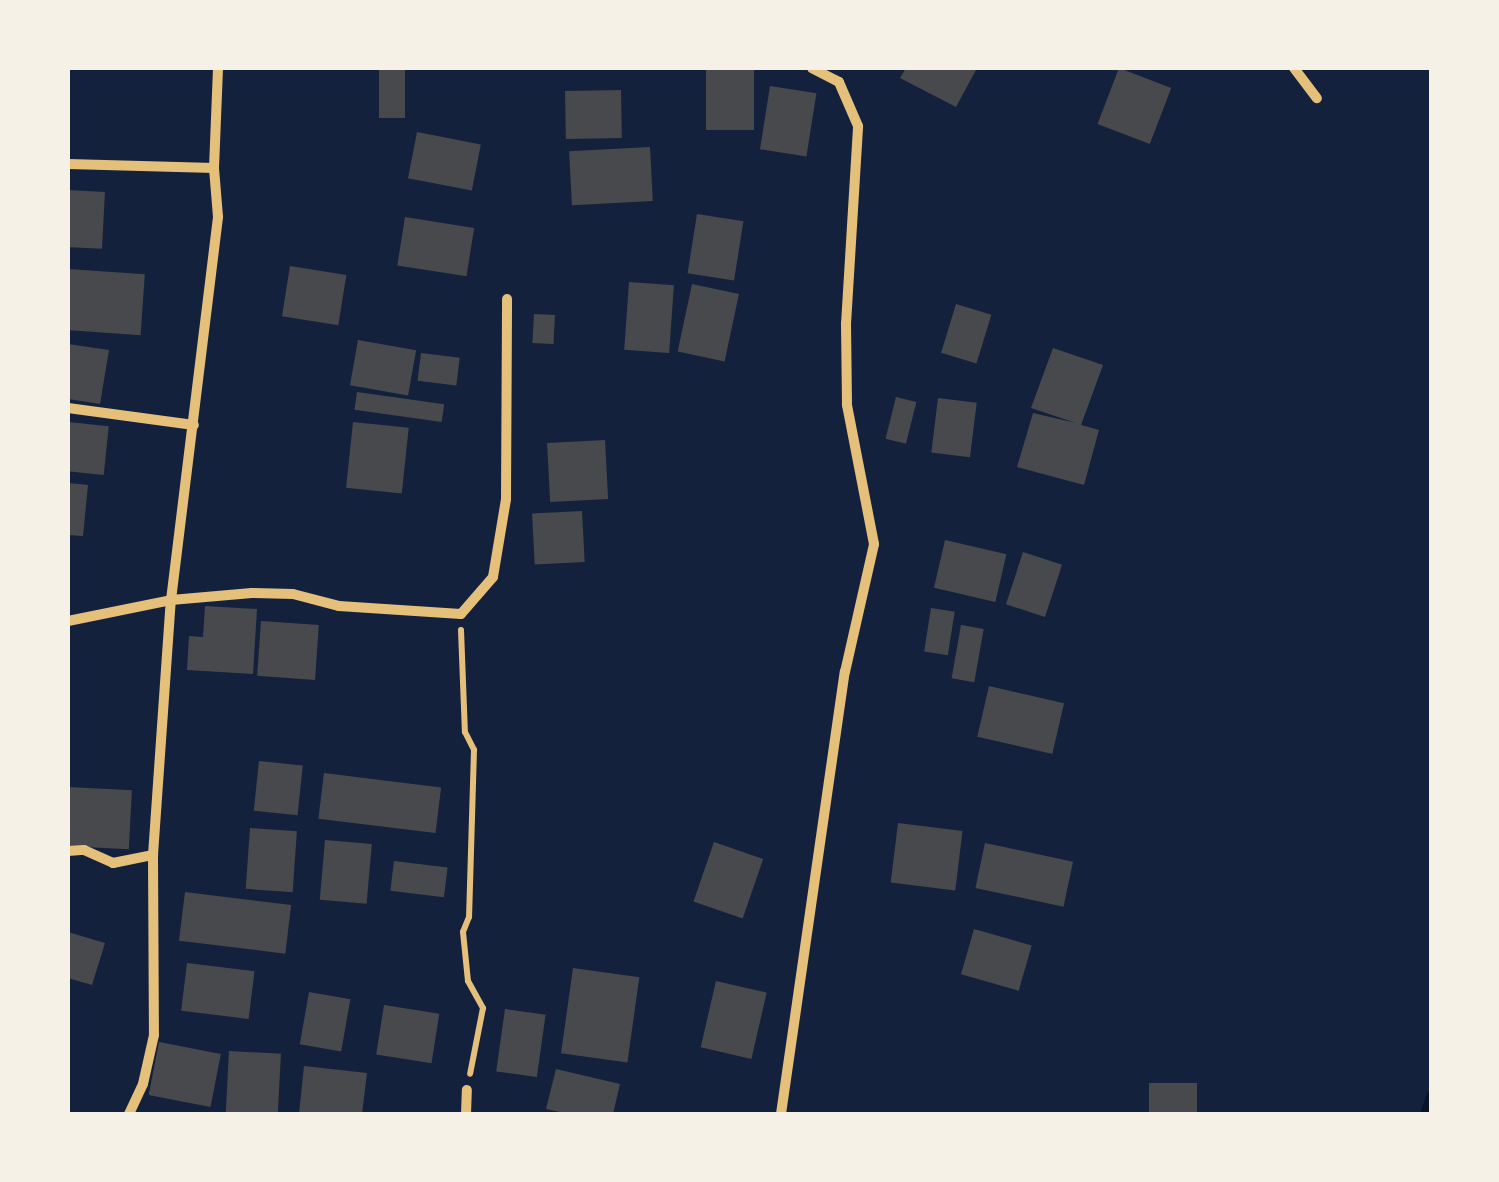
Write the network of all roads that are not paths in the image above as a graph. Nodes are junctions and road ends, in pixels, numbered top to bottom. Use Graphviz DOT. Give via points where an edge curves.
graph roads {
  1 [pos="218,68"];
  2 [pos="812,68"];
  3 [pos="1294,68"];
  4 [pos="1317,98"];
  5 [pos="68,164"];
  6 [pos="214,168"];
  7 [pos="507,300"];
  8 [pos="68,408"];
  9 [pos="194,425"];
  10 [pos="171,600"];
  11 [pos="68,621"];
  12 [pos="68,851"];
  13 [pos="152,855"];
  14 [pos="467,1090"];
  15 [pos="129,1114"];
  16 [pos="466,1114"];
  17 [pos="781,1114"];
  1 -- 6 [label="street"];
  2 -- 17 [label="street" via="839,82 858,126 847,405 874,544 845,672"];
  3 -- 4 [label="street"];
  5 -- 6 [label="street"];
  6 -- 9 [label="street" via="218,217"];
  7 -- 10 [label="street" via="506,499 493,577 461,614 338,606 292,594"];
  8 -- 9 [label="street"];
  9 -- 10 [label="street"];
  10 -- 11 [label="street"];
  10 -- 13 [label="street"];
  12 -- 13 [label="street" via="84,850 113,863"];
  13 -- 15 [label="street" via="154,1036"];
  14 -- 16 [label="street"];
}
